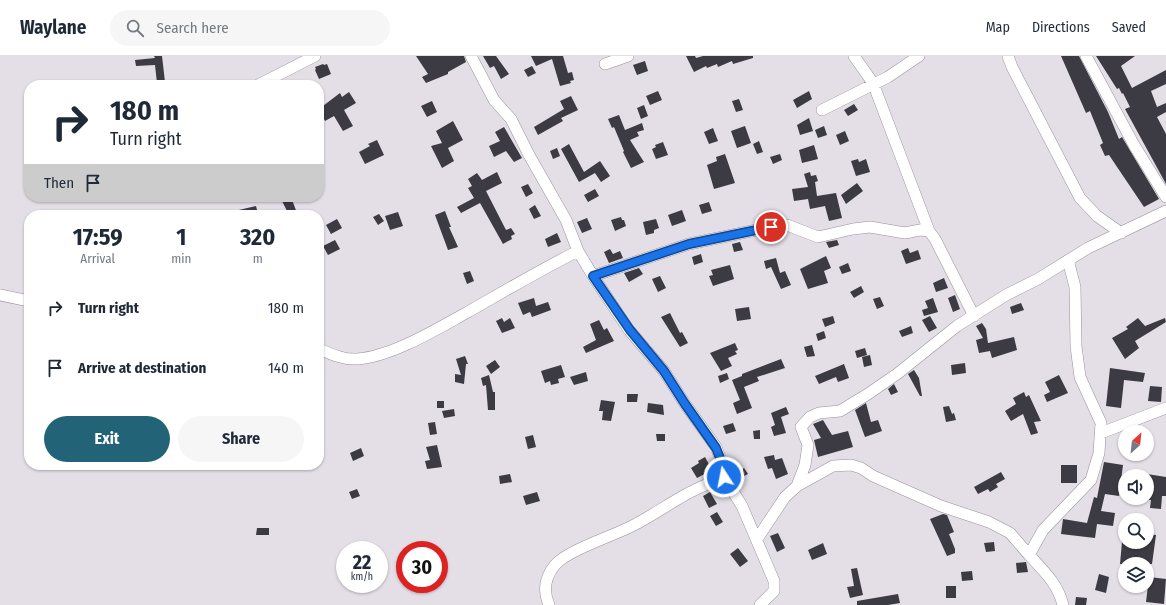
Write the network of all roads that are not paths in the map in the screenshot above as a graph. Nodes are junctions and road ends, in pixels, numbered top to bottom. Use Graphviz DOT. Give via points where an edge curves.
graph roads {
  1 [pos="315,56"];
  2 [pos="471,56"];
  3 [pos="628,56"];
  4 [pos="854,56"];
  5 [pos="919,56"];
  6 [pos="1008,56"];
  7 [pos="1086,56"];
  8 [pos="605,64"];
  9 [pos="268,80"];
  10 [pos="873,84"];
  11 [pos="822,110"];
  12 [pos="1166,197"];
  13 [pos="1166,211"];
  14 [pos="929,231"];
  15 [pos="1121,233"];
  16 [pos="578,251"];
  17 [pos="1068,260"];
  18 [pos="593,276"];
  19 [pos="0,295"];
  20 [pos="24,300"];
  21 [pos="974,316"];
  22 [pos="324,351"];
  23 [pos="1166,408"];
  24 [pos="1101,433"];
  25 [pos="724,477"];
  26 [pos="797,486"];
  27 [pos="757,539"];
  28 [pos="1030,555"];
  29 [pos="549,605"];
  30 [pos="760,605"];
  31 [pos="1063,605"];
  1 -- 9 [label="street"];
  2 -- 16 [label="street" via="494,100 511,119 566,220"];
  3 -- 8 [label="street"];
  4 -- 10 [label="street"];
  5 -- 10 [label="street"];
  6 -- 15 [label="street" via="1080,198 1097,216"];
  7 -- 12 [label="street"];
  10 -- 11 [label="street"];
  10 -- 14 [label="street"];
  13 -- 15 [label="street"];
  14 -- 18 [label="street" via="905,233 870,227 818,237 787,225 771,227 689,244"];
  14 -- 21 [label="street"];
  15 -- 17 [label="street"];
  16 -- 18 [label="street"];
  16 -- 22 [label="street" via="433,331 400,346 358,359"];
  17 -- 21 [label="street"];
  17 -- 24 [label="street" via="1075,287 1076,346 1080,377 1098,413"];
  18 -- 25 [label="street" via="630,330 664,371 716,448"];
  19 -- 20 [label="street"];
  21 -- 26 [label="street" via="868,394 840,411 819,412 810,417 801,427 808,445 805,465"];
  23 -- 24 [label="street"];
  24 -- 28 [label="street" via="1099,453 1091,480 1043,530"];
  25 -- 27 [label="street" via="742,506"];
  25 -- 29 [label="street" via="556,564 546,584"];
  26 -- 27 [label="street" via="785,497"];
  26 -- 28 [label="street" via="833,466 851,465 941,506 989,522 1010,533"];
  27 -- 30 [label="street" via="774,586 774,591"];
  28 -- 31 [label="street" via="1052,580"];
}
